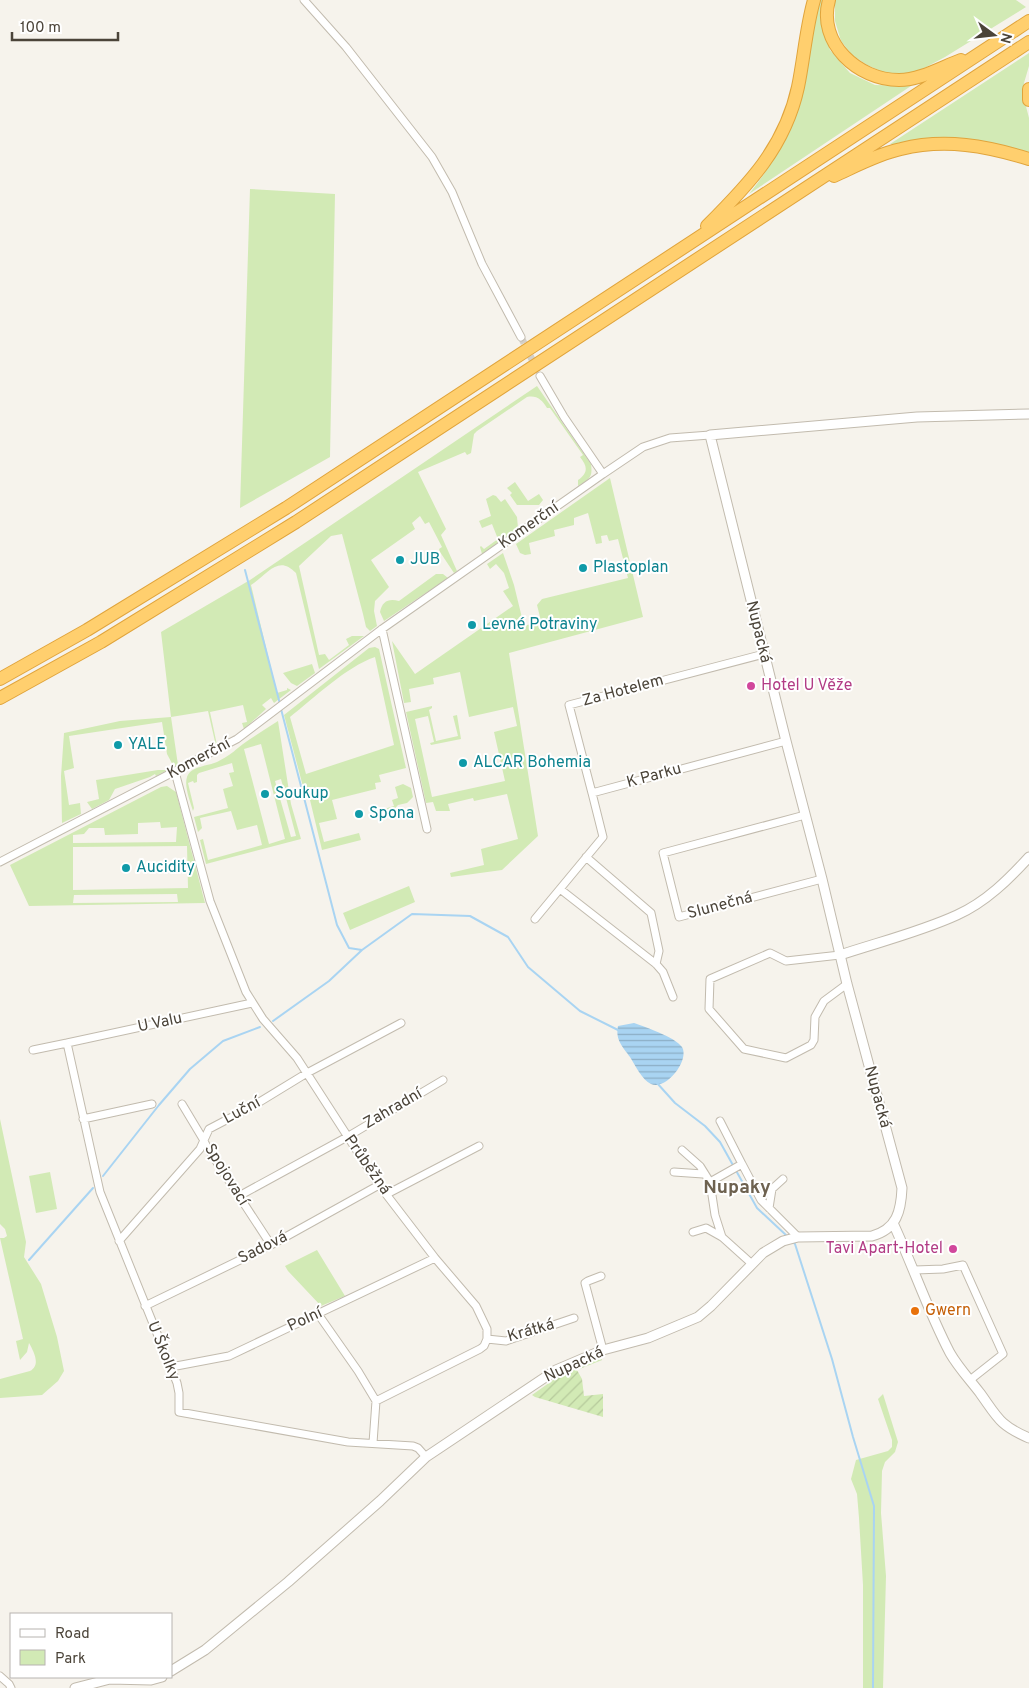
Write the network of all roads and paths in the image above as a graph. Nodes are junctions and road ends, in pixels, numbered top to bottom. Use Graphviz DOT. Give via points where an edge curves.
graph roads {
  1 [pos="304,0"];
  2 [pos="814,0"];
  3 [pos="829,0"];
  4 [pos="1029,21"];
  5 [pos="1029,42"];
  6 [pos="980,53"];
  7 [pos="1029,89"];
  8 [pos="1029,100"];
  9 [pos="1029,159"];
  10 [pos="795,195"];
  11 [pos="688,244"];
  12 [pos="520,337"];
  13 [pos="540,376"];
  14 [pos="1029,414"];
  15 [pos="710,435"];
  16 [pos="603,474"];
  17 [pos="382,630"];
  18 [pos="764,654"];
  19 [pos="0,679"];
  20 [pos="0,698"];
  21 [pos="786,741"];
  22 [pos="175,772"];
  23 [pos="592,793"];
  24 [pos="805,815"];
  25 [pos="427,829"];
  26 [pos="586,857"];
  27 [pos="1029,857"];
  28 [pos="0,862"];
  29 [pos="822,879"];
  30 [pos="560,889"];
  31 [pos="535,919"];
  32 [pos="840,955"];
  33 [pos="656,964"];
  34 [pos="847,984"];
  35 [pos="673,997"];
  36 [pos="252,1003"];
  37 [pos="401,1023"];
  38 [pos="67,1043"];
  39 [pos="33,1050"];
  40 [pos="307,1073"];
  41 [pos="442,1080"];
  42 [pos="152,1104"];
  43 [pos="182,1104"];
  44 [pos="83,1119"];
  45 [pos="720,1121"];
  46 [pos="346,1137"];
  47 [pos="204,1139"];
  48 [pos="479,1146"];
  49 [pos="682,1150"];
  50 [pos="740,1165"];
  51 [pos="674,1172"];
  52 [pos="703,1174"];
  53 [pos="782,1179"];
  54 [pos="710,1182"];
  55 [pos="379,1185"];
  56 [pos="387,1194"];
  57 [pos="239,1196"];
  58 [pos="769,1208"];
  59 [pos="893,1223"];
  60 [pos="693,1232"];
  61 [pos="722,1237"];
  62 [pos="796,1237"];
  63 [pos="120,1242"];
  64 [pos="271,1245"];
  65 [pos="435,1258"];
  66 [pos="752,1264"];
  67 [pos="915,1270"];
  68 [pos="601,1276"];
  69 [pos="145,1306"];
  70 [pos="318,1314"];
  71 [pos="574,1318"];
  72 [pos="487,1339"];
  73 [pos="603,1350"];
  74 [pos="171,1368"];
  75 [pos="970,1380"];
  76 [pos="376,1401"];
  77 [pos="1029,1438"];
  78 [pos="373,1443"];
  79 [pos="426,1457"];
  80 [pos="172,1670"];
  81 [pos="0,1676"];
  82 [pos="158,1678"];
  83 [pos="78,1687"];
  84 [pos="11,1688"];
  85 [pos="96,1688"];
  1 -- 12 [label="street" via="353,55 432,157 452,192 482,264"];
  2 -- 11 [label="highway" via="798,84 785,128 755,176"];
  3 -- 6 [label="highway" via="828,24 833,41 841,54 867,73 900,80 917,77"];
  4 -- 6 [label="highway"];
  5 -- 10 [label="highway"];
  6 -- 11 [label="highway"];
  7 -- 8 [label="highway"];
  9 -- 10 [label="highway" via="976,146 922,145 883,154"];
  10 -- 20 [label="highway" via="288,527 101,642"];
  11 -- 19 [label="highway" via="286,508"];
  13 -- 16 [label="street"];
  14 -- 15 [label="street" via="917,417"];
  15 -- 16 [label="street, Komerční" via="670,438 642,448"];
  15 -- 18 [label="street, Nupacká"];
  16 -- 17 [label="street, Komerční"];
  17 -- 22 [label="street, Komerční" via="253,728"];
  17 -- 25 [label="street"];
  18 -- 21 [label="street, Nupacká"];
  18 -- 23 [label="street, Za Hotelem" via="569,706"];
  21 -- 23 [label="street, K Parku"];
  21 -- 24 [label="street, Nupacká"];
  22 -- 28 [label="street, Komerční"];
  22 -- 36 [label="street, Průběžná" via="210,901"];
  23 -- 26 [label="street" via="603,837"];
  24 -- 29 [label="street, Nupacká"];
  24 -- 29 [label="street, Slunečná" via="663,853 679,917"];
  26 -- 30 [label="street"];
  26 -- 33 [label="street" via="651,913 659,951"];
  27 -- 32 [label="street" via="997,890 958,915"];
  29 -- 32 [label="street, Nupacká"];
  30 -- 31 [label="street"];
  30 -- 33 [label="street"];
  32 -- 34 [label="street, Nupacká"];
  32 -- 34 [label="street" via="786,961 770,953 710,978 709,1009 744,1049 786,1058 811,1045 815,1017 824,1002"];
  33 -- 35 [label="street" via="663,972"];
  34 -- 59 [label="street, Nupacká" via="902,1188 901,1206"];
  36 -- 38 [label="street, U Valu"];
  36 -- 40 [label="street, Průběžná"];
  37 -- 40 [label="street, Luční"];
  38 -- 39 [label="street, U Valu"];
  38 -- 44 [label="street"];
  40 -- 46 [label="street, Průběžná"];
  40 -- 47 [label="street, Luční" via="209,1129"];
  41 -- 46 [label="street, Zahradní"];
  42 -- 44 [label="street"];
  43 -- 47 [label="street, Spojovací"];
  44 -- 63 [label="street, U Školky" via="100,1192"];
  45 -- 50 [label="street"];
  46 -- 55 [label="street, Průběžná"];
  46 -- 57 [label="street, Zahradní"];
  47 -- 57 [label="street, Spojovací"];
  47 -- 63 [label="street, Luční" via="200,1149"];
  48 -- 56 [label="street"];
  49 -- 52 [label="street" via="700,1166"];
  50 -- 54 [label="street"];
  50 -- 58 [label="street"];
  51 -- 52 [label="street"];
  52 -- 54 [label="street"];
  53 -- 58 [label="street" via="772,1189"];
  54 -- 61 [label="street"];
  55 -- 56 [label="street, Průběžná"];
  55 -- 64 [label="street, Sadová"];
  56 -- 65 [label="street, Průběžná"];
  57 -- 64 [label="street, Spojovací"];
  58 -- 62 [label="street"];
  59 -- 62 [label="street, Nupacká" via="881,1234 872,1236"];
  59 -- 67 [label="street"];
  60 -- 61 [label="street" via="706,1228"];
  61 -- 66 [label="street"];
  62 -- 66 [label="street, Nupacká" via="763,1253"];
  63 -- 69 [label="street, U Školky"];
  64 -- 69 [label="street, Sadová"];
  65 -- 70 [label="street, Polní"];
  65 -- 72 [label="street, Průběžná" via="476,1306 487,1330"];
  66 -- 73 [label="street, Nupacká" via="698,1317 648,1338"];
  67 -- 75 [label="street" via="951,1354"];
  67 -- 75 [label="street" via="963,1265 1002,1354"];
  68 -- 73 [label="street" via="585,1283"];
  69 -- 74 [label="street, U Školky"];
  70 -- 74 [label="street, Polní" via="229,1356"];
  70 -- 76 [label="street"];
  71 -- 72 [label="street, Krátká" via="506,1341"];
  72 -- 76 [label="street" via="480,1350"];
  73 -- 79 [label="street, Nupacká" via="556,1370"];
  74 -- 78 [label="street, U Školky" via="179,1393 179,1412 348,1442"];
  75 -- 77 [label="street" via="1000,1422"];
  76 -- 78 [label="street"];
  78 -- 79 [label="street" via="414,1446"];
  79 -- 80 [label="street, Nupacká" via="288,1582 205,1650"];
  81 -- 84 [label="street"];
  82 -- 83 [label="street" via="110,1679"];
  83 -- 85 [label="street"];
}
